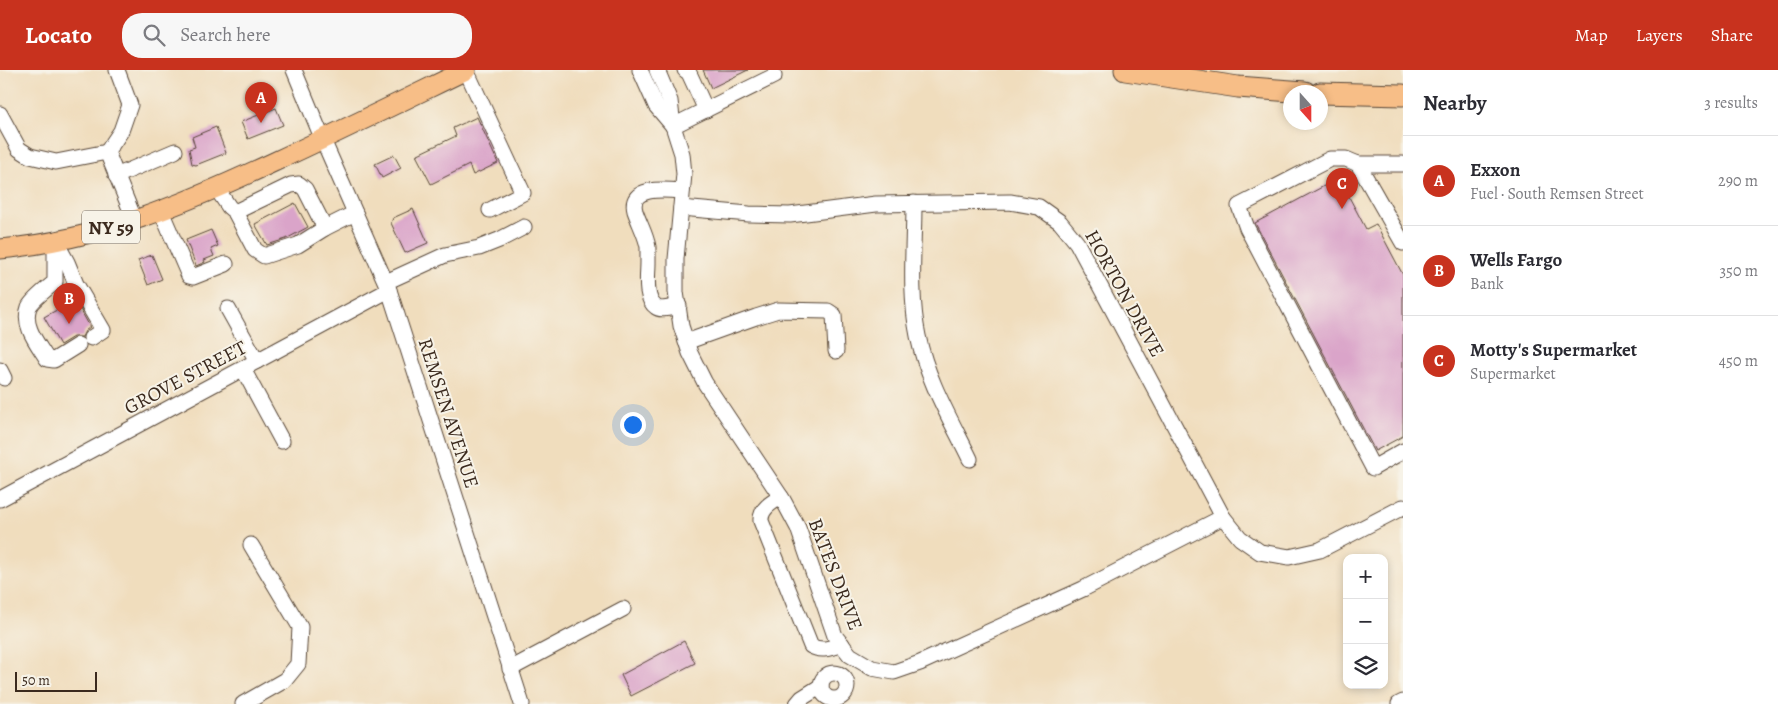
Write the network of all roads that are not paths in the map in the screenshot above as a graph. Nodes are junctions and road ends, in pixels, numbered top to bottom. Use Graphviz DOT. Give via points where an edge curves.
graph roads {
  1 [pos="117,70"];
  2 [pos="295,70"];
  3 [pos="466,70"];
  4 [pos="640,70"];
  5 [pos="684,70"];
  6 [pos="1125,70"];
  7 [pos="659,75"];
  8 [pos="774,76"];
  9 [pos="1283,90"];
  10 [pos="1328,93"];
  11 [pos="1403,95"];
  12 [pos="706,110"];
  13 [pos="0,114"];
  14 [pos="673,126"];
  15 [pos="323,140"];
  16 [pos="107,152"];
  17 [pos="175,152"];
  18 [pos="1358,164"];
  19 [pos="1403,164"];
  20 [pos="116,176"];
  21 [pos="217,188"];
  22 [pos="682,192"];
  23 [pos="914,203"];
  24 [pos="681,208"];
  25 [pos="490,210"];
  26 [pos="161,211"];
  27 [pos="235,212"];
  28 [pos="355,213"];
  29 [pos="135,221"];
  30 [pos="524,227"];
  31 [pos="324,228"];
  32 [pos="55,241"];
  33 [pos="1403,243"];
  34 [pos="0,249"];
  35 [pos="226,264"];
  36 [pos="55,282"];
  37 [pos="76,284"];
  38 [pos="387,286"];
  39 [pos="678,306"];
  40 [pos="228,309"];
  41 [pos="686,342"];
  42 [pos="836,351"];
  43 [pos="257,361"];
  44 [pos="243,369"];
  45 [pos="282,442"];
  46 [pos="1403,451"];
  47 [pos="970,459"];
  48 [pos="781,497"];
  49 [pos="0,499"];
  50 [pos="1403,507"];
  51 [pos="1223,517"];
  52 [pos="251,545"];
  53 [pos="623,609"];
  54 [pos="846,650"];
  55 [pos="510,669"];
  56 [pos="838,673"];
  57 [pos="820,686"];
  58 [pos="1403,702"];
  59 [pos="242,704"];
  60 [pos="522,704"];
  61 [pos="796,704"];
  62 [pos="1400,704"];
  1 -- 16 [label="street" via="130,105 121,131"];
  2 -- 15 [label="street, REMSEN AVENUE"];
  3 -- 15 [label="main road, NY 59"];
  3 -- 25 [label="street" via="523,193"];
  4 -- 14 [label="street, BATES DRIVE" via="656,106"];
  5 -- 7 [label="street"];
  5 -- 12 [label="street" via="689,73"];
  6 -- 9 [label="highway"];
  7 -- 14 [label="street, BATES DRIVE" via="670,100"];
  8 -- 12 [label="street"];
  10 -- 11 [label="highway"];
  12 -- 14 [label="street"];
  13 -- 16 [label="street" via="19,149 30,156 56,162"];
  14 -- 22 [label="street, BATES DRIVE" via="682,154"];
  15 -- 21 [label="main road, NY 59"];
  15 -- 28 [label="street, REMSEN AVENUE"];
  16 -- 20 [label="street"];
  17 -- 20 [label="street"];
  18 -- 19 [label="street"];
  18 -- 33 [label="street"];
  18 -- 46 [label="street" via="1346,159 1330,160 1240,206 1246,228 1373,468"];
  20 -- 29 [label="street"];
  21 -- 26 [label="main road, NY 59"];
  21 -- 27 [label="street"];
  22 -- 24 [label="street, BATES DRIVE"];
  22 -- 39 [label="street" via="661,189 646,192 634,202 648,246 651,300 661,309"];
  23 -- 24 [label="street, HORTON DRIVE" via="876,204 790,215"];
  23 -- 47 [label="street" via="914,299 918,336 944,408"];
  23 -- 51 [label="street, HORTON DRIVE" via="1010,202 1039,207 1060,222 1077,242"];
  24 -- 39 [label="street, BATES DRIVE" via="676,259"];
  26 -- 29 [label="main road, NY 59"];
  26 -- 35 [label="street" via="189,276"];
  27 -- 31 [label="street" via="256,250 264,256 307,240"];
  27 -- 31 [label="street" via="299,184 305,189"];
  28 -- 31 [label="street"];
  28 -- 38 [label="street, REMSEN AVENUE"];
  29 -- 32 [label="main road, NY 59"];
  30 -- 38 [label="street, GROVE STREET" via="479,248 445,255"];
  32 -- 34 [label="main road, NY 59"];
  32 -- 36 [label="street"];
  32 -- 37 [label="street"];
  36 -- 37 [label="street"];
  36 -- 37 [label="street" via="30,306 27,321 47,359 54,360 103,330"];
  38 -- 43 [label="street, GROVE STREET"];
  38 -- 55 [label="street, REMSEN AVENUE"];
  39 -- 41 [label="street, BATES DRIVE"];
  40 -- 43 [label="street"];
  41 -- 42 [label="street" via="778,310 828,311 834,315"];
  41 -- 48 [label="street, BATES DRIVE" via="705,383"];
  43 -- 44 [label="street, GROVE STREET"];
  44 -- 45 [label="street"];
  44 -- 49 [label="street, GROVE STREET"];
  48 -- 54 [label="street, BATES DRIVE" via="798,528 835,636"];
  48 -- 54 [label="street" via="770,503 760,515 761,521 812,646 820,650"];
  50 -- 51 [label="street, HORTON DRIVE" via="1320,550 1289,557 1260,552 1240,538"];
  51 -- 54 [label="street, BATES DRIVE" via="1083,589 920,663 894,672 872,668"];
  52 -- 59 [label="street" via="300,627 298,664 285,680"];
  53 -- 55 [label="street"];
  54 -- 56 [label="street"];
  55 -- 60 [label="street, REMSEN AVENUE"];
  56 -- 57 [label="street" via="826,675"];
  56 -- 57 [label="street" via="847,682 846,691 840,698 827,698"];
  57 -- 61 [label="street"];
  58 -- 62 [label="street"];
}
